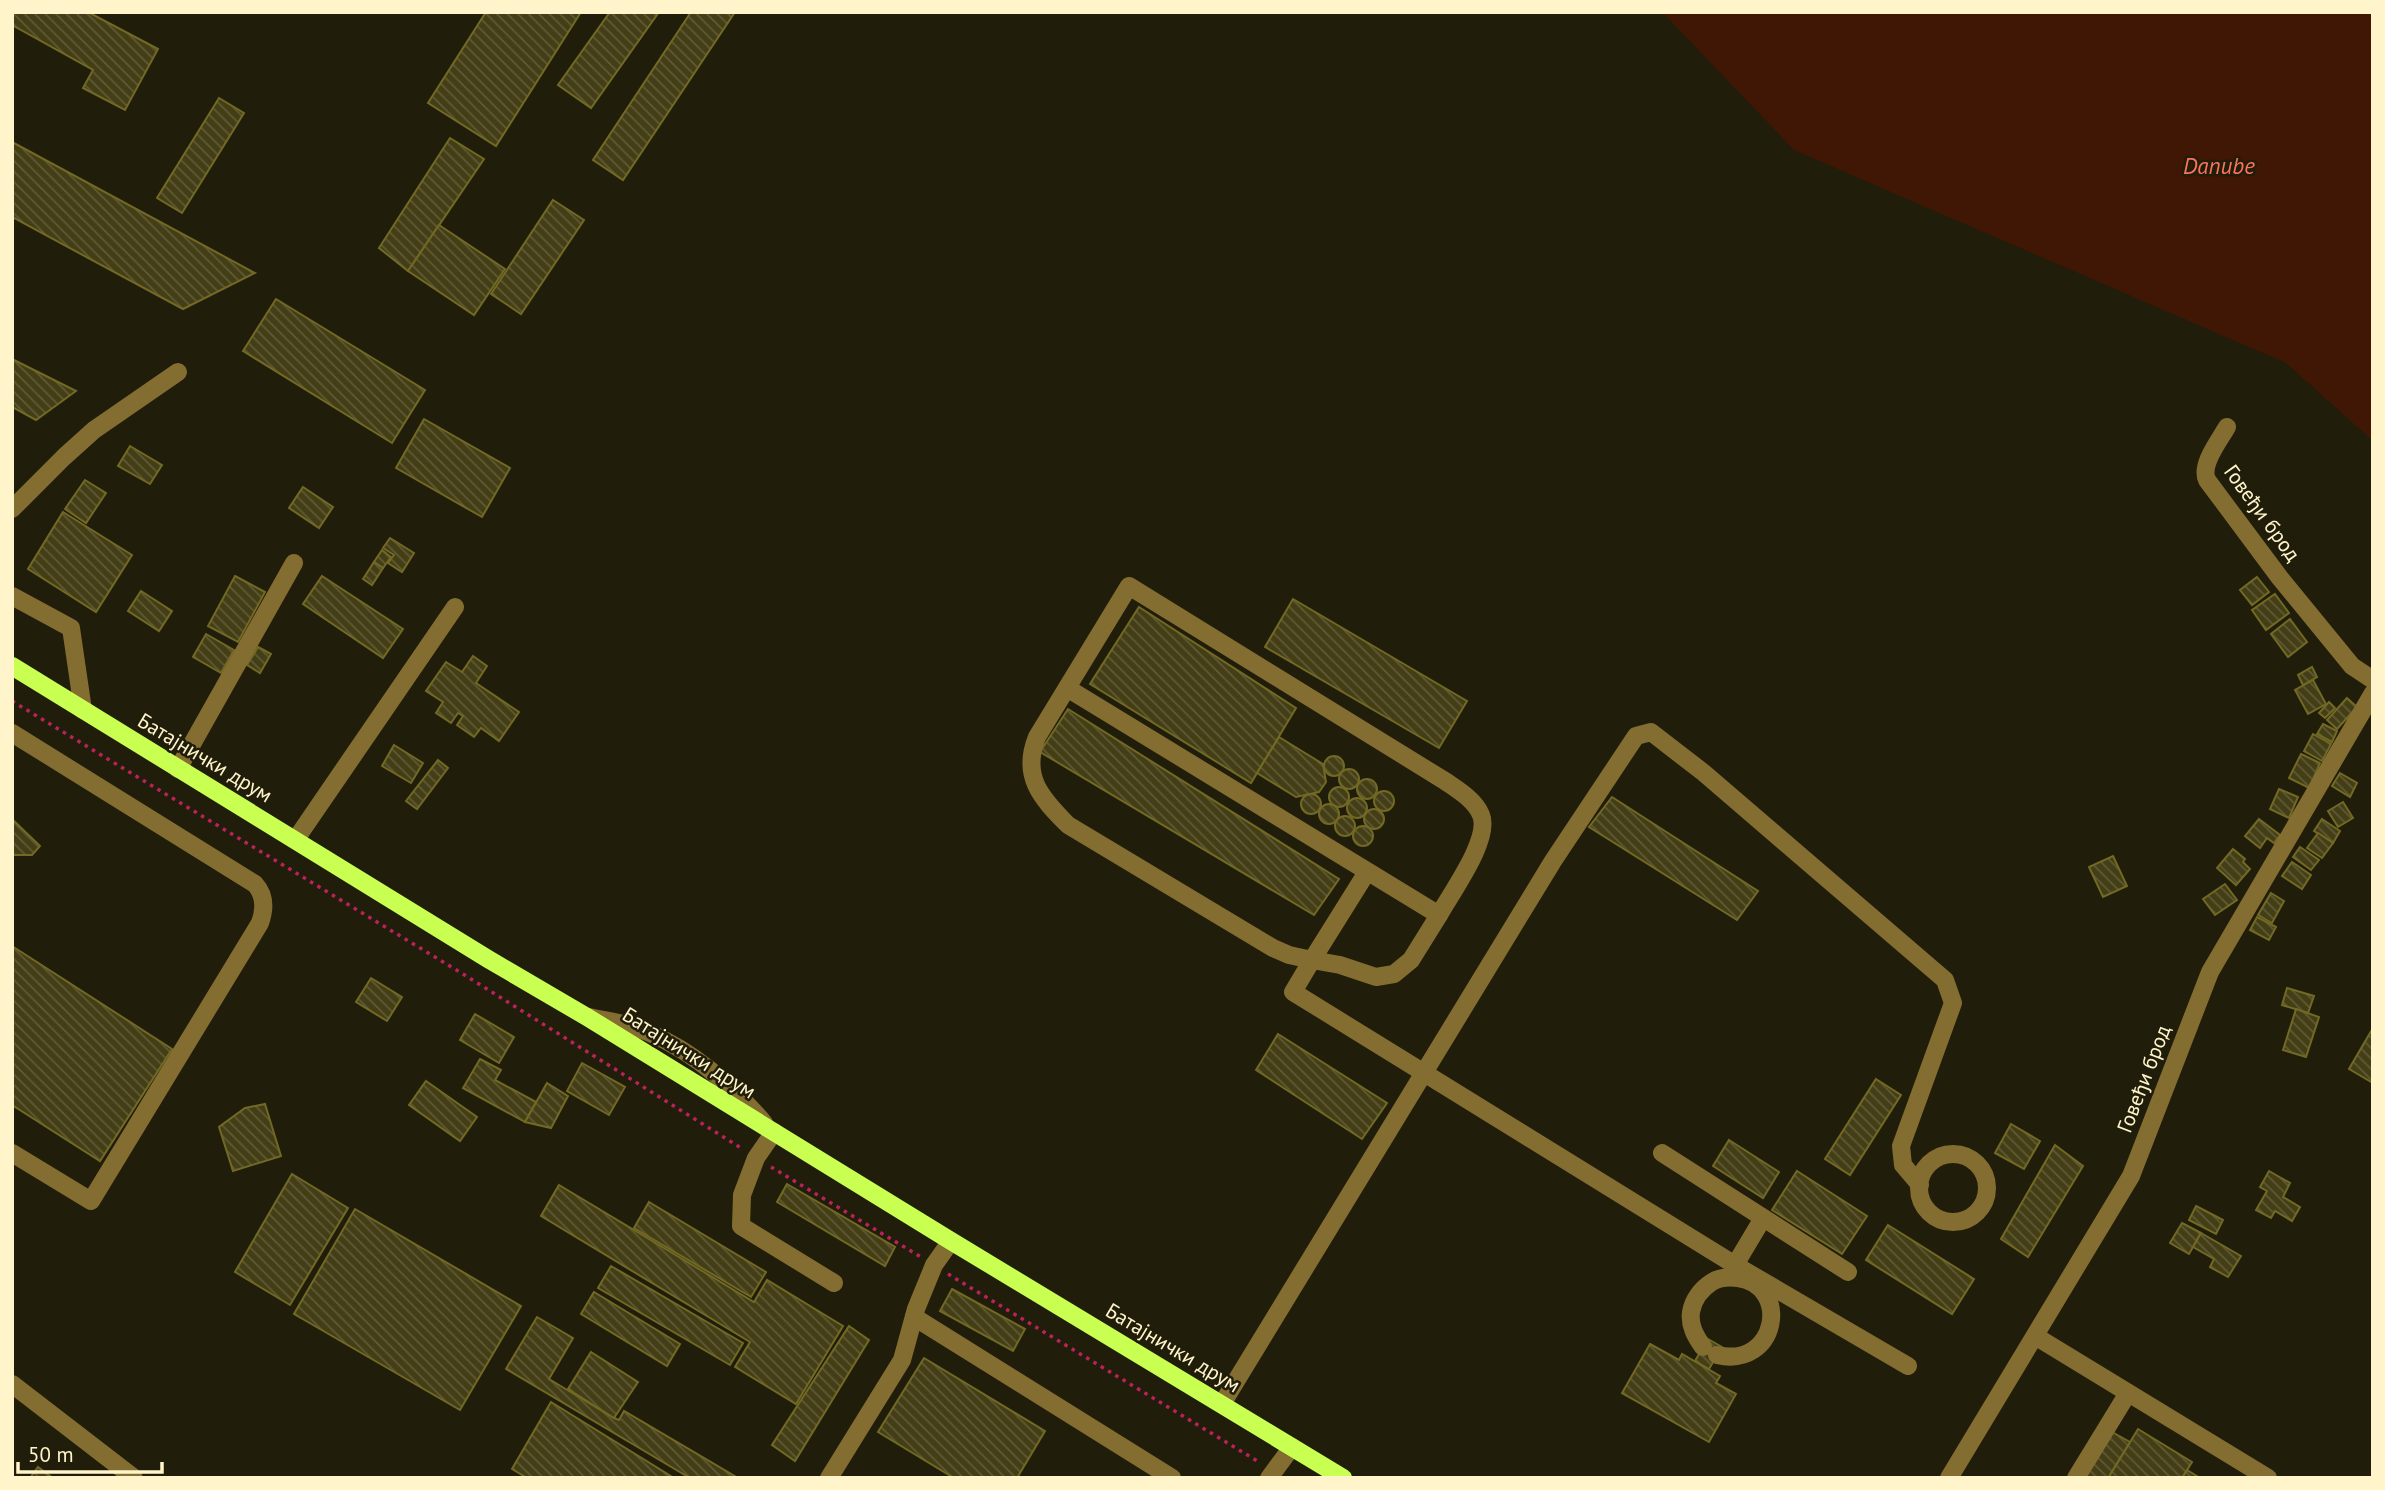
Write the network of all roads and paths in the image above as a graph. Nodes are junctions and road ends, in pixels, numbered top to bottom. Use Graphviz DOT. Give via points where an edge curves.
graph roads {
  1 [pos="178,372"];
  2 [pos="2227,427"];
  3 [pos="12,509"];
  4 [pos="294,563"];
  5 [pos="12,596"];
  6 [pos="456,607"];
  7 [pos="12,666"];
  8 [pos="2373,680"];
  9 [pos="1067,688"];
  10 [pos="2373,693"];
  11 [pos="12,701"];
  12 [pos="83,710"];
  13 [pos="12,733"];
  14 [pos="178,769"];
  15 [pos="296,839"];
  16 [pos="1367,872"];
  17 [pos="1439,915"];
  18 [pos="1312,960"];
  19 [pos="1424,1074"];
  20 [pos="771,1131"];
  21 [pos="12,1153"];
  22 [pos="1662,1153"];
  23 [pos="756,1158"];
  24 [pos="1920,1185"];
  25 [pos="1763,1218"];
  26 [pos="951,1241"];
  27 [pos="934,1265"];
  28 [pos="1734,1271"];
  29 [pos="1848,1272"];
  30 [pos="834,1283"];
  31 [pos="914,1317"];
  32 [pos="2035,1336"];
  33 [pos="1908,1366"];
  34 [pos="12,1384"];
  35 [pos="2128,1393"];
  36 [pos="1222,1404"];
  37 [pos="1292,1447"];
  38 [pos="1272,1475"];
  39 [pos="134,1478"];
  40 [pos="829,1478"];
  41 [pos="1172,1478"];
  42 [pos="1343,1478"];
  43 [pos="1949,1478"];
  44 [pos="2076,1478"];
  45 [pos="2268,1478"];
  1 -- 3 [label="street" via="94,430"];
  2 -- 8 [label="street, Говеђи брод" via="2206,467 2207,480 2352,666"];
  4 -- 14 [label="street"];
  5 -- 12 [label="street" via="71,628"];
  6 -- 15 [label="street"];
  7 -- 12 [label="main road, Батајнички друм"];
  9 -- 16 [label="street"];
  9 -- 17 [label="street" via="1129,586 1445,781 1474,804 1481,814 1482,835"];
  9 -- 18 [label="street" via="1037,737 1030,758 1034,780 1049,806 1069,825 1273,948"];
  10 -- 32 [label="street, Говеђи брод" via="2210,972 2131,1176"];
  11 -- 23 [label="path"];
  12 -- 14 [label="main road, Батајнички друм"];
  13 -- 21 [label="street" via="255,884 263,902 260,923 91,1201"];
  14 -- 15 [label="main road, Батајнички друм"];
  15 -- 20 [label="main road, Батајнички друм"];
  16 -- 17 [label="street"];
  16 -- 18 [label="street"];
  17 -- 18 [label="street" via="1411,960 1394,974 1376,977"];
  18 -- 19 [label="street" via="1293,992"];
  19 -- 24 [label="street" via="1553,861 1636,736 1651,732 1945,980 1953,1003 1901,1146 1903,1165"];
  19 -- 28 [label="street"];
  19 -- 36 [label="street"];
  20 -- 23 [label="street"];
  20 -- 26 [label="main road, Батајнички друм"];
  22 -- 25 [label="street"];
  23 -- 27 [label="path"];
  23 -- 30 [label="street" via="742,1195 741,1226"];
  25 -- 28 [label="street"];
  25 -- 29 [label="street"];
  26 -- 27 [label="street"];
  26 -- 36 [label="main road, Батајнички друм"];
  27 -- 31 [label="street"];
  27 -- 38 [label="path"];
  28 -- 28 [label="street" via="1703,1288 1691,1312 1696,1338 1710,1351 1729,1358 1755,1351 1764,1342 1772,1317 1763,1292"];
  28 -- 33 [label="street"];
  31 -- 40 [label="street" via="902,1360"];
  31 -- 41 [label="street"];
  32 -- 35 [label="street"];
  32 -- 43 [label="street, Говеђи брод"];
  34 -- 39 [label="street"];
  35 -- 44 [label="street"];
  35 -- 45 [label="street"];
  36 -- 37 [label="main road, Батајнички друм"];
  37 -- 38 [label="street"];
  37 -- 42 [label="main road, Батајнички друм"];
}
